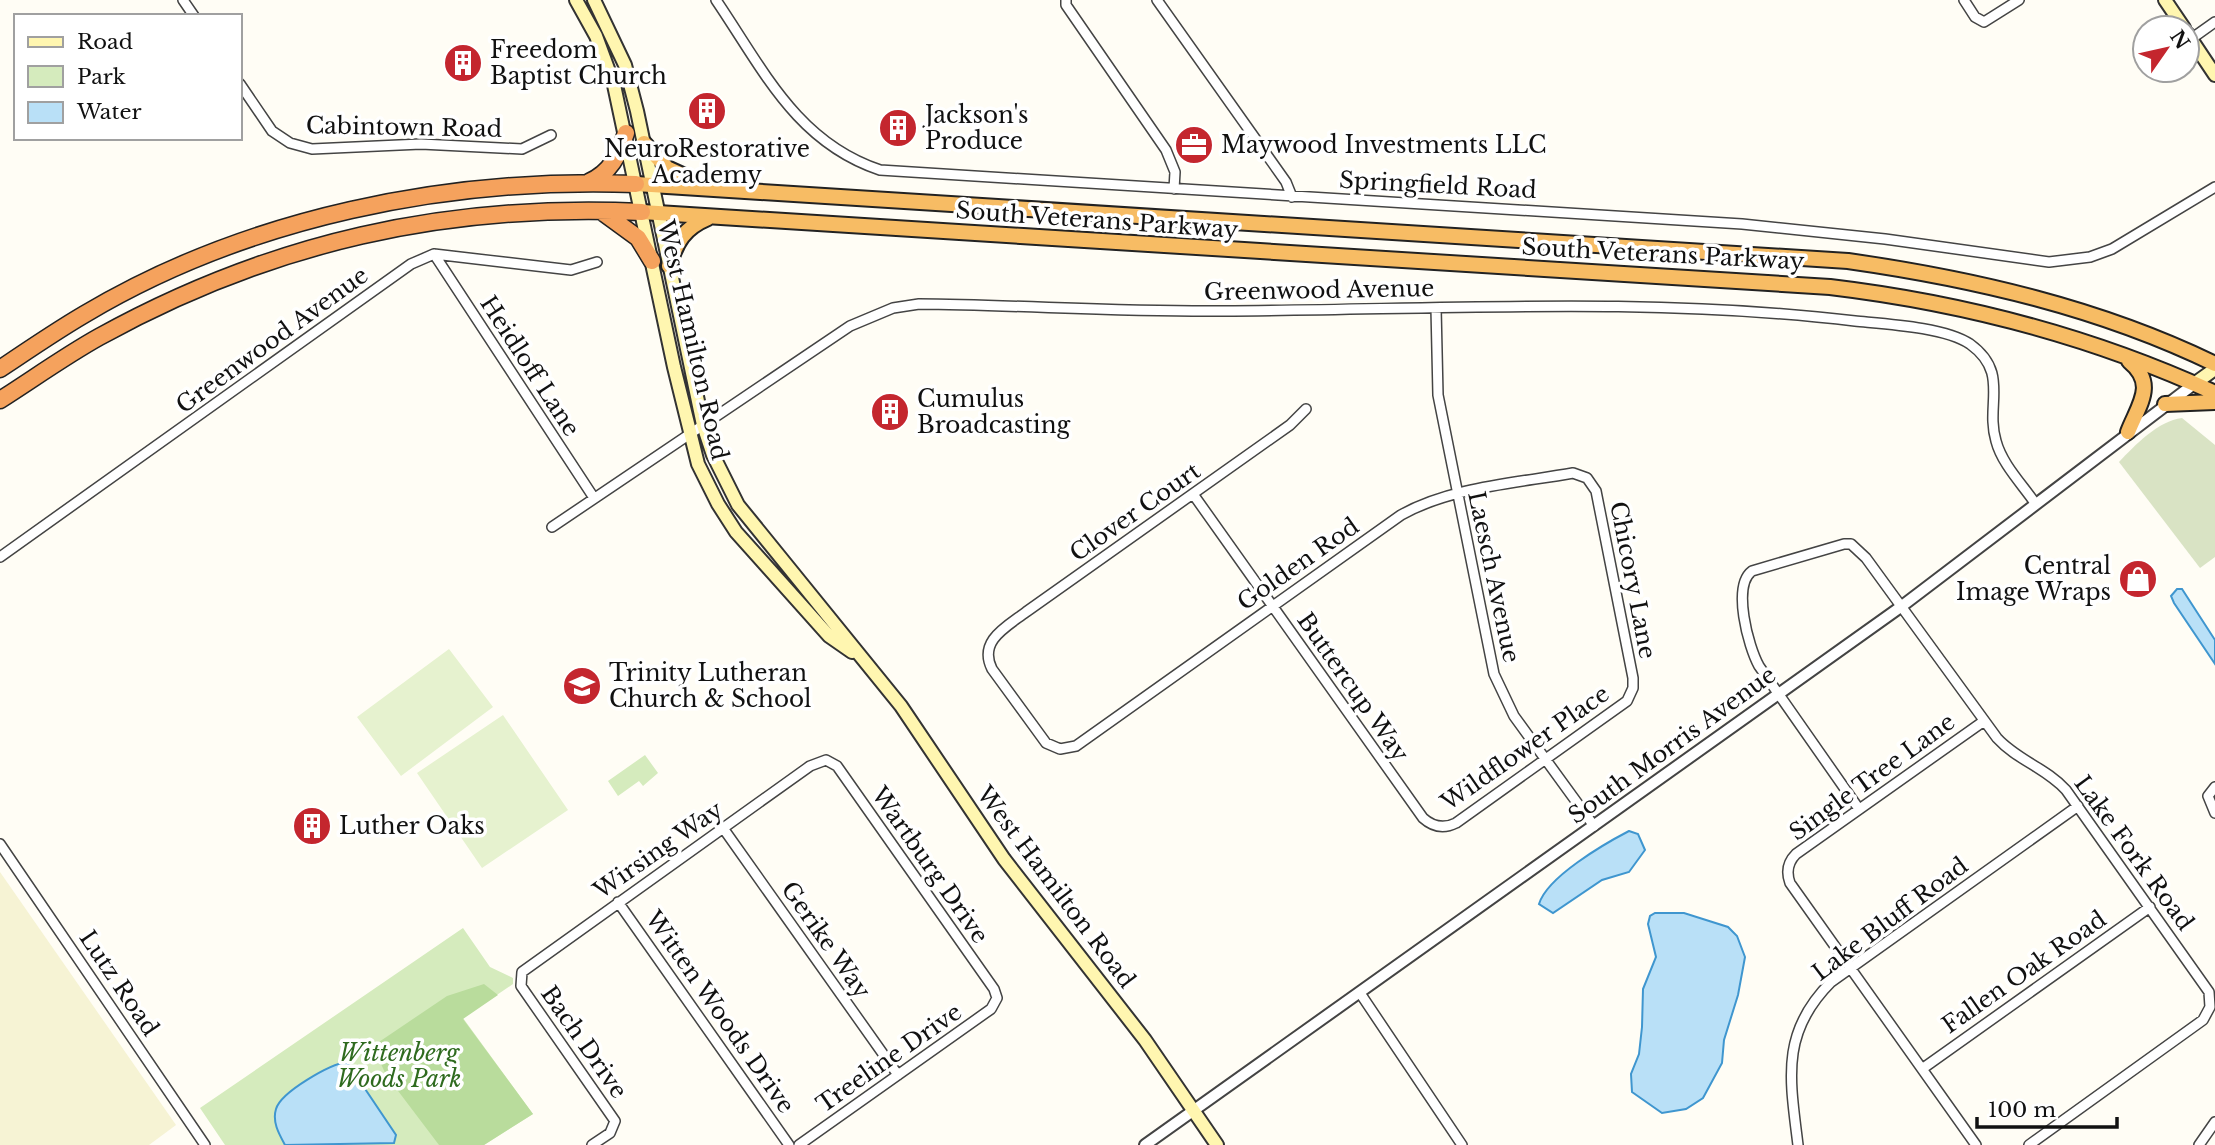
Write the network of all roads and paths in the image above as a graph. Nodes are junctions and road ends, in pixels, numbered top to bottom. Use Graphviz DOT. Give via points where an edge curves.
graph roads {
  1 [pos="576,0"];
  2 [pos="594,0"];
  3 [pos="716,0"];
  4 [pos="1066,0"];
  5 [pos="1157,0"];
  6 [pos="1964,0"];
  7 [pos="2019,0"];
  8 [pos="2201,54"];
  9 [pos="2215,75"];
  10 [pos="242,87"];
  11 [pos="626,133"];
  12 [pos="551,135"];
  13 [pos="644,144"];
  14 [pos="586,183"];
  15 [pos="644,184"];
  16 [pos="2215,187"];
  17 [pos="714,188"];
  18 [pos="1174,189"];
  19 [pos="1292,197"];
  20 [pos="598,210"];
  21 [pos="650,213"];
  22 [pos="714,216"];
  23 [pos="434,254"];
  24 [pos="652,261"];
  25 [pos="597,262"];
  26 [pos="669,266"];
  27 [pos="1436,308"];
  28 [pos="85,313"];
  29 [pos="2123,355"];
  30 [pos="0,356"];
  31 [pos="2215,367"];
  32 [pos="0,369"];
  33 [pos="2194,384"];
  34 [pos="2215,393"];
  35 [pos="0,400"];
  36 [pos="2215,402"];
  37 [pos="2165,404"];
  38 [pos="1306,409"];
  39 [pos="703,425"];
  40 [pos="2128,432"];
  41 [pos="689,435"];
  42 [pos="1585,477"];
  43 [pos="1193,494"];
  44 [pos="1458,495"];
  45 [pos="594,498"];
  46 [pos="2035,503"];
  47 [pos="552,527"];
  48 [pos="0,557"];
  49 [pos="1272,606"];
  50 [pos="1902,606"];
  51 [pos="859,656"];
  52 [pos="1631,694"];
  53 [pos="1778,694"];
  54 [pos="1984,720"];
  55 [pos="1060,749"];
  56 [pos="826,760"];
  57 [pos="1545,760"];
  58 [pos="2215,787"];
  59 [pos="2078,806"];
  60 [pos="1859,809"];
  61 [pos="2215,813"];
  62 [pos="1594,826"];
  63 [pos="1439,827"];
  64 [pos="723,828"];
  65 [pos="0,844"];
  66 [pos="618,902"];
  67 [pos="2150,907"];
  68 [pos="1849,968"];
  69 [pos="520,979"];
  70 [pos="1360,993"];
  71 [pos="997,998"];
  72 [pos="1922,1069"];
  73 [pos="898,1075"];
  74 [pos="1194,1110"];
  75 [pos="2215,1122"];
  76 [pos="205,1145"];
  77 [pos="592,1145"];
  78 [pos="789,1145"];
  79 [pos="799,1145"];
  80 [pos="1145,1145"];
  81 [pos="1217,1145"];
  82 [pos="1462,1145"];
  83 [pos="1798,1145"];
  84 [pos="1976,1145"];
  85 [pos="2029,1145"];
  86 [pos="2199,1145"];
  1 -- 11 [label="main road" via="606,60"];
  2 -- 13 [label="main road" via="625,65"];
  3 -- 18 [label="street, Springfield Road" via="809,131 853,161 880,170"];
  4 -- 18 [label="street" via="1156,133 1171,162"];
  5 -- 19 [label="street" via="1286,182"];
  6 -- 7 [label="street" via="1984,22"];
  8 -- 9 [label="main road"];
  10 -- 12 [label="street, Cabintown Road" via="272,131 289,143 312,149 421,144 522,149"];
  11 -- 14 [label="highway" via="608,171"];
  11 -- 15 [label="main road"];
  13 -- 15 [label="main road"];
  13 -- 17 [label="highway" via="667,168"];
  14 -- 15 [label="highway, South Veterans Parkway"];
  14 -- 28 [label="highway, South Veterans Parkway" via="466,190 352,210 230,247"];
  15 -- 17 [label="highway, South Veterans Parkway"];
  15 -- 21 [label="main road, West Hamilton Road"];
  16 -- 19 [label="street, Springfield Road" via="2112,249 2091,257 2049,262 1742,224"];
  17 -- 31 [label="highway, South Veterans Parkway" via="1847,261 1926,273 2047,301 2141,333"];
  18 -- 19 [label="street, Springfield Road"];
  20 -- 21 [label="highway, South Veterans Parkway"];
  20 -- 24 [label="highway" via="633,233"];
  20 -- 35 [label="highway, South Veterans Parkway" via="467,216 391,228 281,256 224,277 99,337"];
  21 -- 22 [label="highway, South Veterans Parkway"];
  21 -- 24 [label="main road, West Hamilton Road"];
  21 -- 26 [label="main road, West Hamilton Road"];
  22 -- 26 [label="highway" via="685,230"];
  22 -- 29 [label="highway, South Veterans Parkway" via="1830,287 1996,316"];
  23 -- 25 [label="street" via="571,270"];
  23 -- 45 [label="street, Heidloff Lane"];
  23 -- 48 [label="street, Greenwood Avenue" via="411,264"];
  24 -- 41 [label="main road, West Hamilton Road"];
  26 -- 39 [label="main road, West Hamilton Road"];
  27 -- 39 [label="street, Greenwood Avenue" via="1186,311 904,306 850,326"];
  27 -- 44 [label="street, Laesch Avenue" via="1438,395"];
  27 -- 46 [label="street, Greenwood Avenue" via="1741,310 1854,320 1949,335 1975,349 1990,367 1995,382 1997,444"];
  28 -- 30 [label="highway"];
  28 -- 32 [label="highway, South Veterans Parkway"];
  29 -- 33 [label="highway, South Veterans Parkway"];
  29 -- 40 [label="highway" via="2141,371 2145,383"];
  31 -- 33 [label="main road, South Morris Avenue"];
  33 -- 34 [label="highway, South Veterans Parkway"];
  33 -- 37 [label="street, South Morris Avenue"];
  36 -- 37 [label="highway"];
  37 -- 40 [label="street, South Morris Avenue"];
  38 -- 43 [label="street, Clover Court"];
  39 -- 41 [label="street, Greenwood Avenue"];
  39 -- 51 [label="main road, West Hamilton Road" via="738,505"];
  40 -- 46 [label="street, South Morris Avenue"];
  41 -- 45 [label="street, Greenwood Avenue"];
  41 -- 51 [label="main road, West Hamilton Road" via="708,485 736,532 829,636"];
  42 -- 44 [label="street, Golden Rod" via="1573,473"];
  42 -- 52 [label="street, Chicory Lane" via="1594,486 1599,504 1633,678"];
  43 -- 49 [label="street, Buttercup Way"];
  43 -- 55 [label="street, Clover Court" via="995,635 988,648 992,669 1043,740"];
  44 -- 49 [label="street, Golden Rod" via="1401,515"];
  44 -- 57 [label="street, Laesch Avenue" via="1494,674 1508,706"];
  45 -- 47 [label="street, Greenwood Avenue"];
  46 -- 50 [label="street, South Morris Avenue"];
  49 -- 55 [label="street, Golden Rod" via="1076,746"];
  49 -- 63 [label="street, Buttercup Way" via="1423,818"];
  50 -- 53 [label="street, South Morris Avenue"];
  50 -- 53 [label="street, Lake Fork Road" via="1851,544 1748,574 1741,593 1752,650"];
  50 -- 54 [label="street, Lake Fork Road"];
  51 -- 74 [label="main road, West Hamilton Road" via="901,706 1004,859"];
  52 -- 57 [label="street, Wildflower Place"];
  53 -- 60 [label="street"];
  53 -- 62 [label="street, South Morris Avenue"];
  54 -- 59 [label="street, Lake Fork Road" via="2003,745 2057,780"];
  54 -- 60 [label="street, Single Tree Lane"];
  56 -- 64 [label="street, Wirsing Way" via="818,761"];
  56 -- 71 [label="street, Wartburg Drive" via="836,766"];
  57 -- 62 [label="street, Laesch Avenue"];
  57 -- 63 [label="street, Wildflower Place" via="1456,823"];
  58 -- 61 [label="street" via="2208,796"];
  59 -- 67 [label="street, Lake Fork Road"];
  59 -- 68 [label="street, Lake Bluff Road"];
  60 -- 68 [label="street, Single Tree Lane" via="1796,854 1788,869 1790,883"];
  62 -- 70 [label="street, South Morris Avenue"];
  64 -- 66 [label="street, Wirsing Way"];
  64 -- 73 [label="street, Gerike Way"];
  65 -- 76 [label="street, Lutz Road"];
  66 -- 69 [label="street, Wirsing Way" via="527,966"];
  66 -- 78 [label="street, Witten Woods Drive"];
  67 -- 72 [label="street, Fallen Oak Road"];
  67 -- 85 [label="street, Lake Fork Road" via="2207,988 2210,1007 2203,1020"];
  68 -- 72 [label="street"];
  68 -- 83 [label="street, Lake Bluff Road" via="1814,1000 1794,1040 1790,1071"];
  69 -- 77 [label="street, Bach Drive" via="615,1122"];
  70 -- 74 [label="street, South Morris Avenue"];
  70 -- 82 [label="street"];
  71 -- 73 [label="street, Treeline Drive" via="991,1009"];
  72 -- 84 [label="street"];
  73 -- 79 [label="street, Treeline Drive"];
  74 -- 80 [label="street, South Morris Avenue"];
  74 -- 81 [label="main road, West Hamilton Road"];
  75 -- 86 [label="street"];
}
